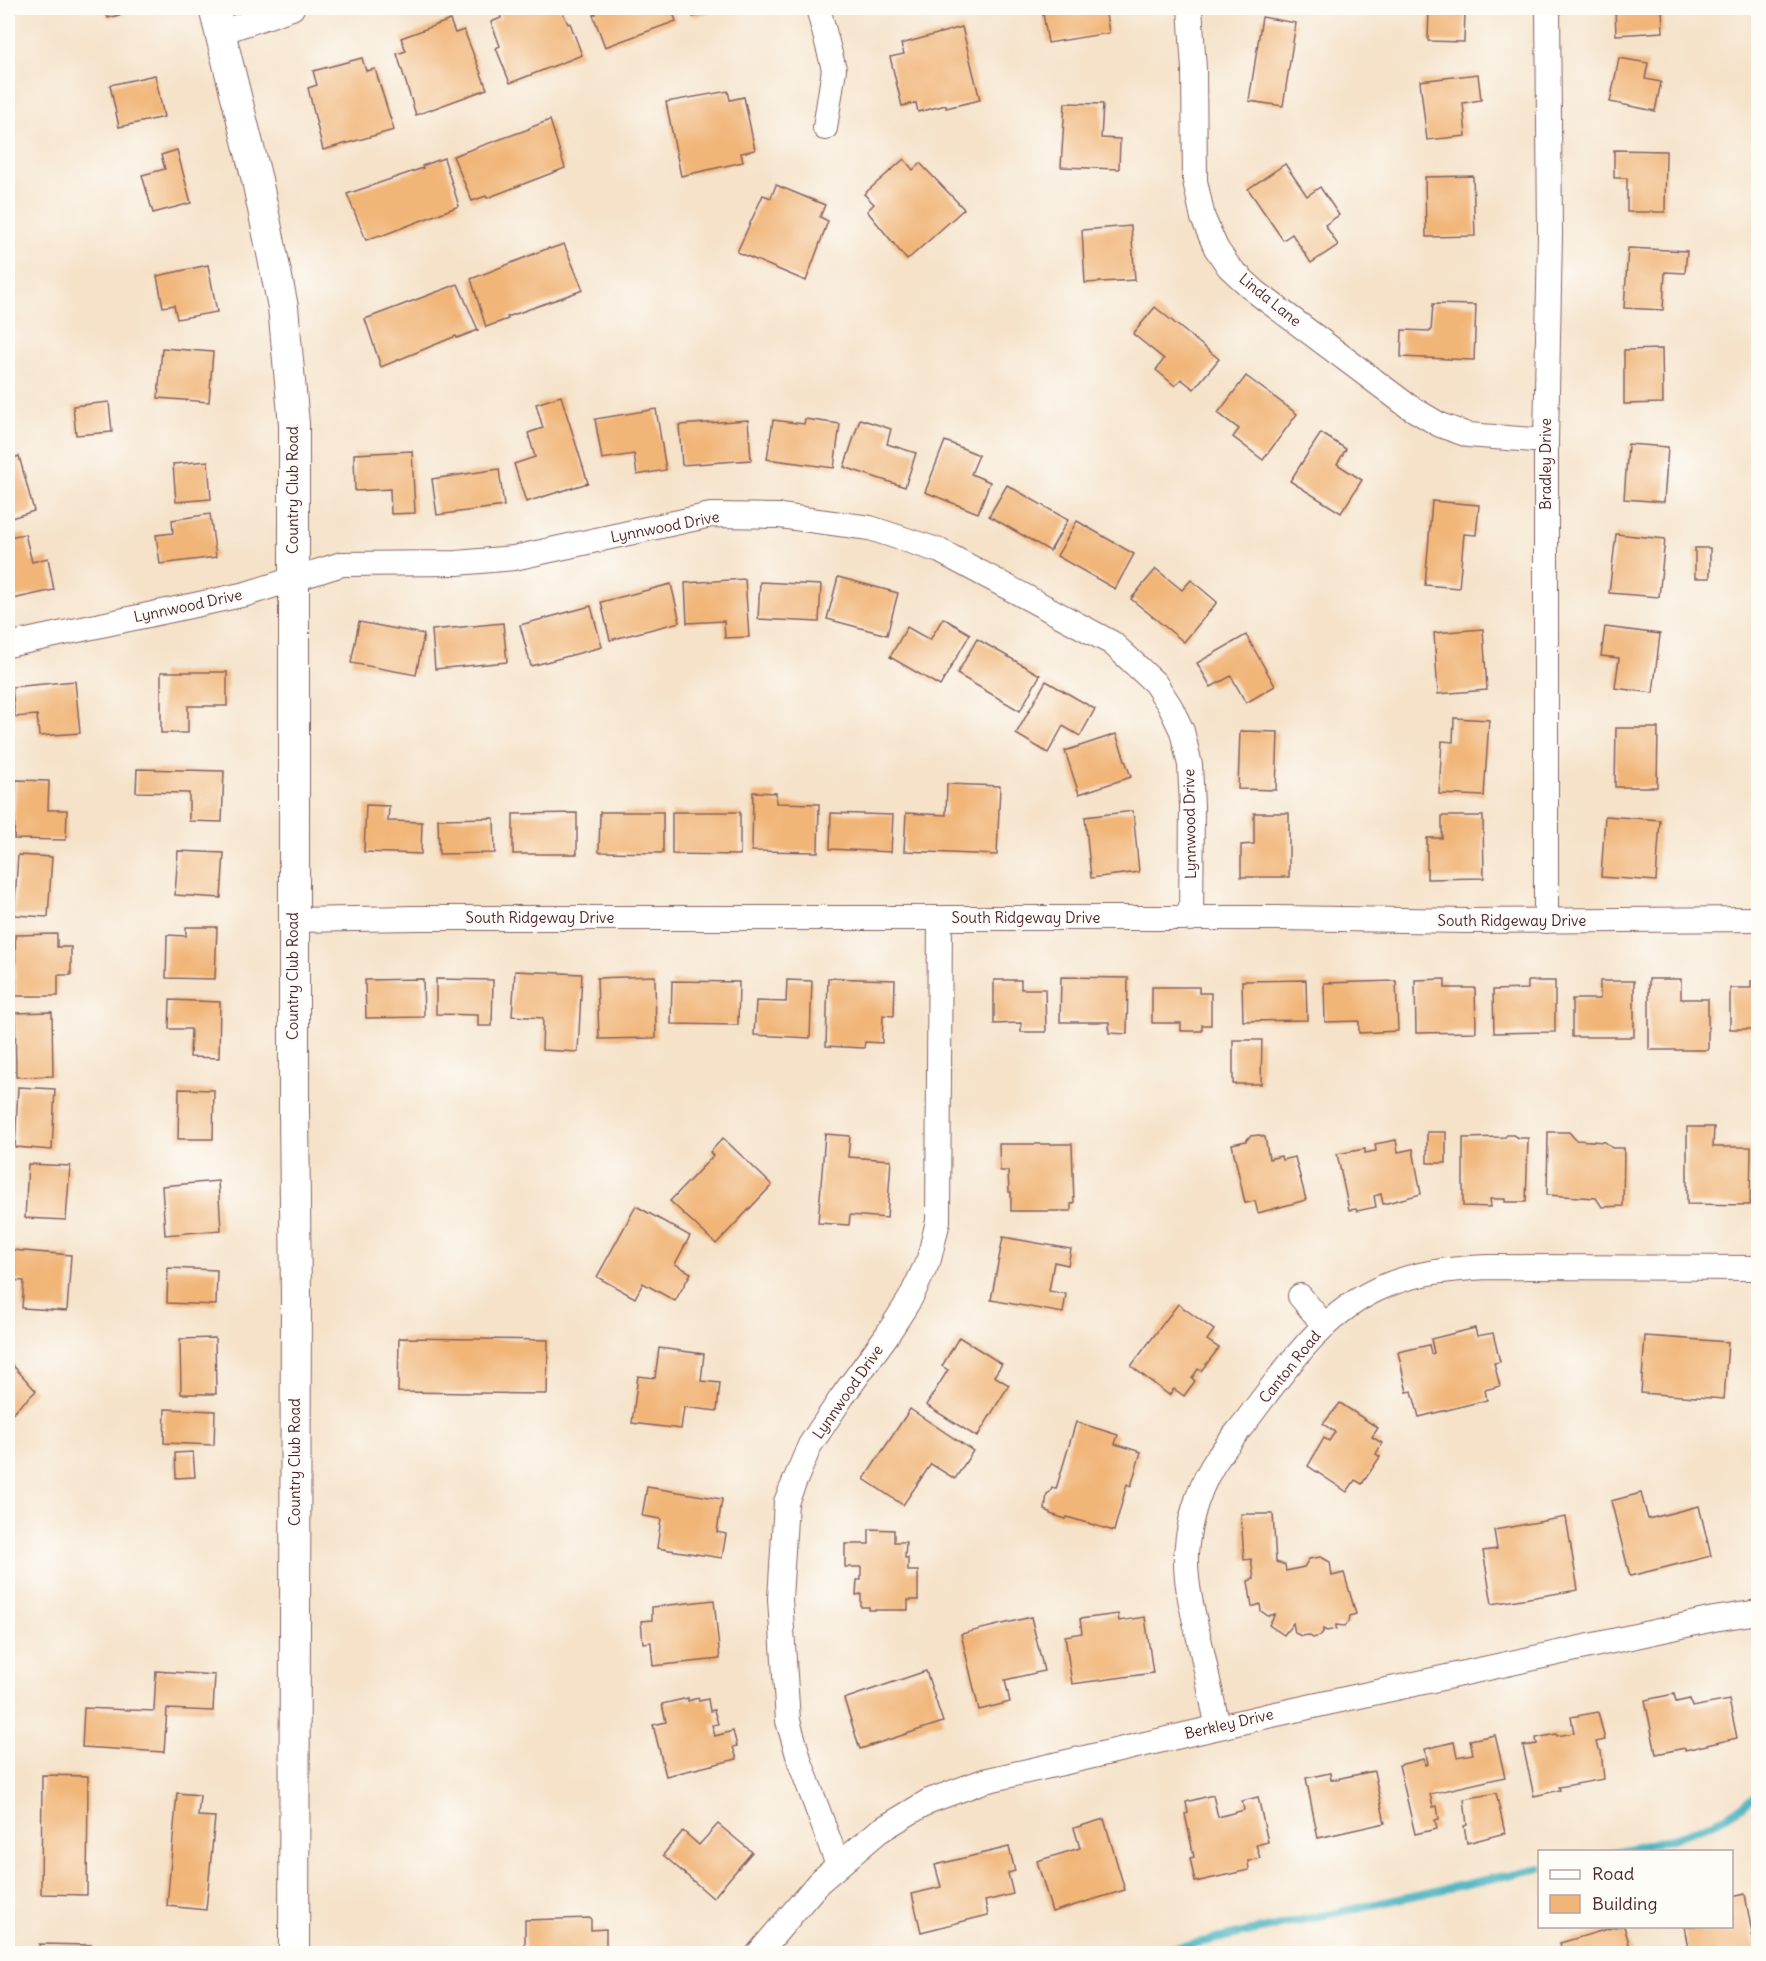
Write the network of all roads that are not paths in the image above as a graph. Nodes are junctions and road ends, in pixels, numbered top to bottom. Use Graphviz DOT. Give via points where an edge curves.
graph roads {
  1 [pos="292,8"];
  2 [pos="818,8"];
  3 [pos="1190,8"];
  4 [pos="1548,8"];
  5 [pos="217,20"];
  6 [pos="825,128"];
  7 [pos="1546,441"];
  8 [pos="293,580"];
  9 [pos="8,645"];
  10 [pos="940,918"];
  11 [pos="1191,919"];
  12 [pos="1758,919"];
  13 [pos="293,920"];
  14 [pos="1545,921"];
  15 [pos="1758,1268"];
  16 [pos="1300,1296"];
  17 [pos="1324,1325"];
  18 [pos="1758,1612"];
  19 [pos="1218,1727"];
  20 [pos="838,1865"];
  21 [pos="294,1953"];
  22 [pos="758,1953"];
  1 -- 5 [label="street"];
  2 -- 6 [label="street" via="834,69"];
  3 -- 7 [label="street, Linda Lane" via="1195,181 1203,218 1229,267 1256,292 1408,406 1440,425 1468,435"];
  4 -- 7 [label="street, Bradley Drive" via="1550,234"];
  5 -- 8 [label="main road, Country Club Road" via="257,180 285,318 294,424"];
  7 -- 14 [label="street, Bradley Drive"];
  8 -- 9 [label="street, Lynnwood Drive" via="246,594"];
  8 -- 11 [label="street, Lynnwood Drive" via="342,564 457,564 514,558 711,515 780,516 870,528 940,551 1112,643 1155,683 1182,731 1190,765"];
  8 -- 13 [label="main road, Country Club Road"];
  10 -- 11 [label="street, South Ridgeway Drive"];
  10 -- 13 [label="street, South Ridgeway Drive"];
  10 -- 20 [label="street, Lynnwood Drive" via="935,1240 910,1299 810,1445 786,1502 780,1599 788,1721"];
  11 -- 14 [label="street, South Ridgeway Drive"];
  12 -- 14 [label="street, South Ridgeway Drive"];
  13 -- 21 [label="main road, Country Club Road"];
  15 -- 17 [label="street, Canton Road" via="1453,1269 1383,1286"];
  16 -- 17 [label="street"];
  17 -- 19 [label="street, Canton Road" via="1290,1363 1212,1467 1191,1524 1186,1553 1188,1588"];
  18 -- 19 [label="street, Berkley Drive"];
  19 -- 20 [label="street, Berkley Drive" via="984,1781 929,1801 879,1831"];
  20 -- 22 [label="street, Berkley Drive"];
}
